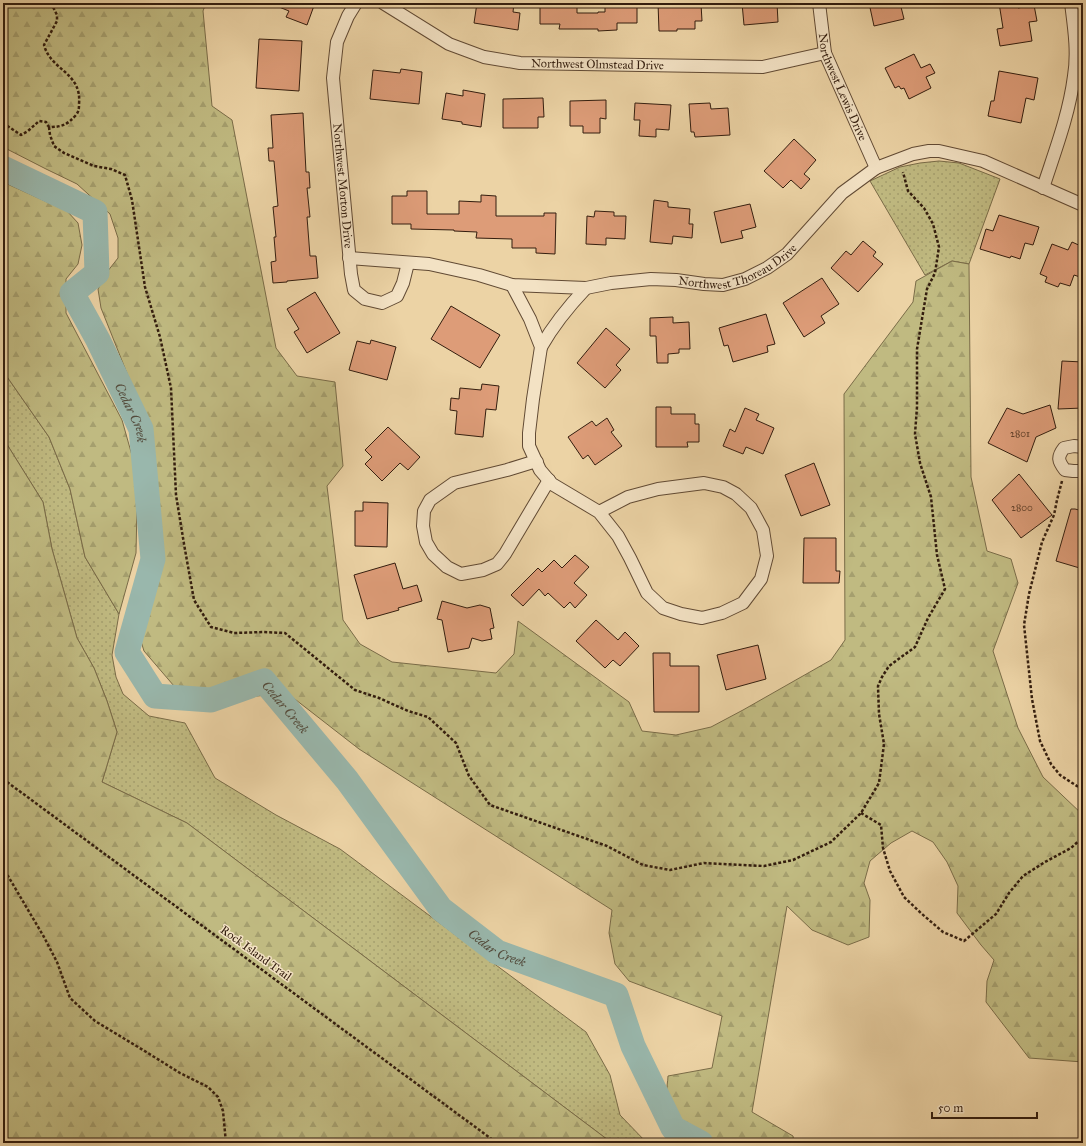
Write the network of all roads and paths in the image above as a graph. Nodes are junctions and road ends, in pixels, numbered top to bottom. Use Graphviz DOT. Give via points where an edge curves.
graph roads {
  1 [pos="51,3"];
  2 [pos="356,3"];
  3 [pos="383,3"];
  4 [pos="818,3"];
  5 [pos="1071,3"];
  6 [pos="825,53"];
  7 [pos="3,123"];
  8 [pos="49,127"];
  9 [pos="876,168"];
  10 [pos="902,171"];
  11 [pos="1043,188"];
  12 [pos="1083,205"];
  13 [pos="349,258"];
  14 [pos="408,263"];
  15 [pos="512,285"];
  16 [pos="586,288"];
  17 [pos="541,347"];
  18 [pos="1083,447"];
  19 [pos="537,462"];
  20 [pos="1065,470"];
  21 [pos="1083,471"];
  22 [pos="549,480"];
  23 [pos="599,512"];
  24 [pos="3,779"];
  25 [pos="1083,790"];
  26 [pos="861,813"];
  27 [pos="1083,837"];
  28 [pos="3,872"];
  29 [pos="226,1143"];
  30 [pos="497,1143"];
  1 -- 8 [label="path" via="57,21 44,45 46,52 77,86 80,100 79,112 69,123 60,127"];
  2 -- 13 [label="street, Northwest Morton Drive" via="337,42 333,78"];
  3 -- 6 [label="street, Northwest Olmstead Drive" via="448,44 484,57 520,63 763,67"];
  4 -- 6 [label="street, Northwest Lewis Drive"];
  5 -- 11 [label="street" via="1075,74 1069,108"];
  6 -- 9 [label="street, Northwest Lewis Drive"];
  7 -- 8 [label="path" via="21,135 39,121 46,122"];
  8 -- 26 [label="path" via="54,146 64,153 94,166 125,175 132,200 145,287 160,337 171,388 176,495 194,600 211,627 234,633 285,633 355,690 428,717 456,742 469,776 490,805 607,846 642,865 670,870 704,863 764,866 793,860 832,842"];
  9 -- 11 [label="street, Northwest Thoreau Drive" via="913,154 939,151 983,161"];
  9 -- 16 [label="street, Northwest Thoreau Drive" via="842,193 786,254 767,268 745,279 723,285 651,279"];
  10 -- 26 [label="path" via="908,191 924,208 934,224 939,247 934,273 927,289 916,349 915,434 920,462 931,497 937,555 945,589 915,647 889,666 878,686 884,744 879,783"];
  11 -- 12 [label="street, Northwest Thoreau Drive"];
  13 -- 14 [label="street, Northwest Thoreau Drive"];
  13 -- 14 [label="street, Northwest Morton Drive" via="354,290 365,299 382,303 396,296 403,283"];
  14 -- 15 [label="street, Northwest Thoreau Drive" via="429,264"];
  15 -- 16 [label="street, Northwest Thoreau Drive"];
  15 -- 17 [label="street"];
  16 -- 17 [label="street" via="565,310"];
  17 -- 19 [label="street" via="529,433 529,446"];
  18 -- 20 [label="street" via="1064,448 1060,453 1059,462"];
  19 -- 22 [label="street"];
  19 -- 22 [label="street" via="454,483 430,500 424,511 423,526 426,542 433,554 447,567 462,574 497,564"];
  20 -- 21 [label="street"];
  20 -- 25 [label="path" via="1054,515 1042,542 1024,626 1032,699 1040,742 1060,775"];
  22 -- 23 [label="street"];
  23 -- 23 [label="street" via="618,536 647,593 663,608 702,618 722,613 743,603 761,579 767,556 764,530 750,508 736,494 723,487 704,483 658,489 628,497"];
  24 -- 30 [label="path, Rock Island Trail"];
  26 -- 27 [label="path" via="881,825 883,848 890,871 904,897 943,932 964,941 996,914 1023,876 1071,848"];
  28 -- 29 [label="path" via="8,876 44,937 57,962 70,998 95,1020 180,1073 208,1087 218,1097 223,1111"];
}
